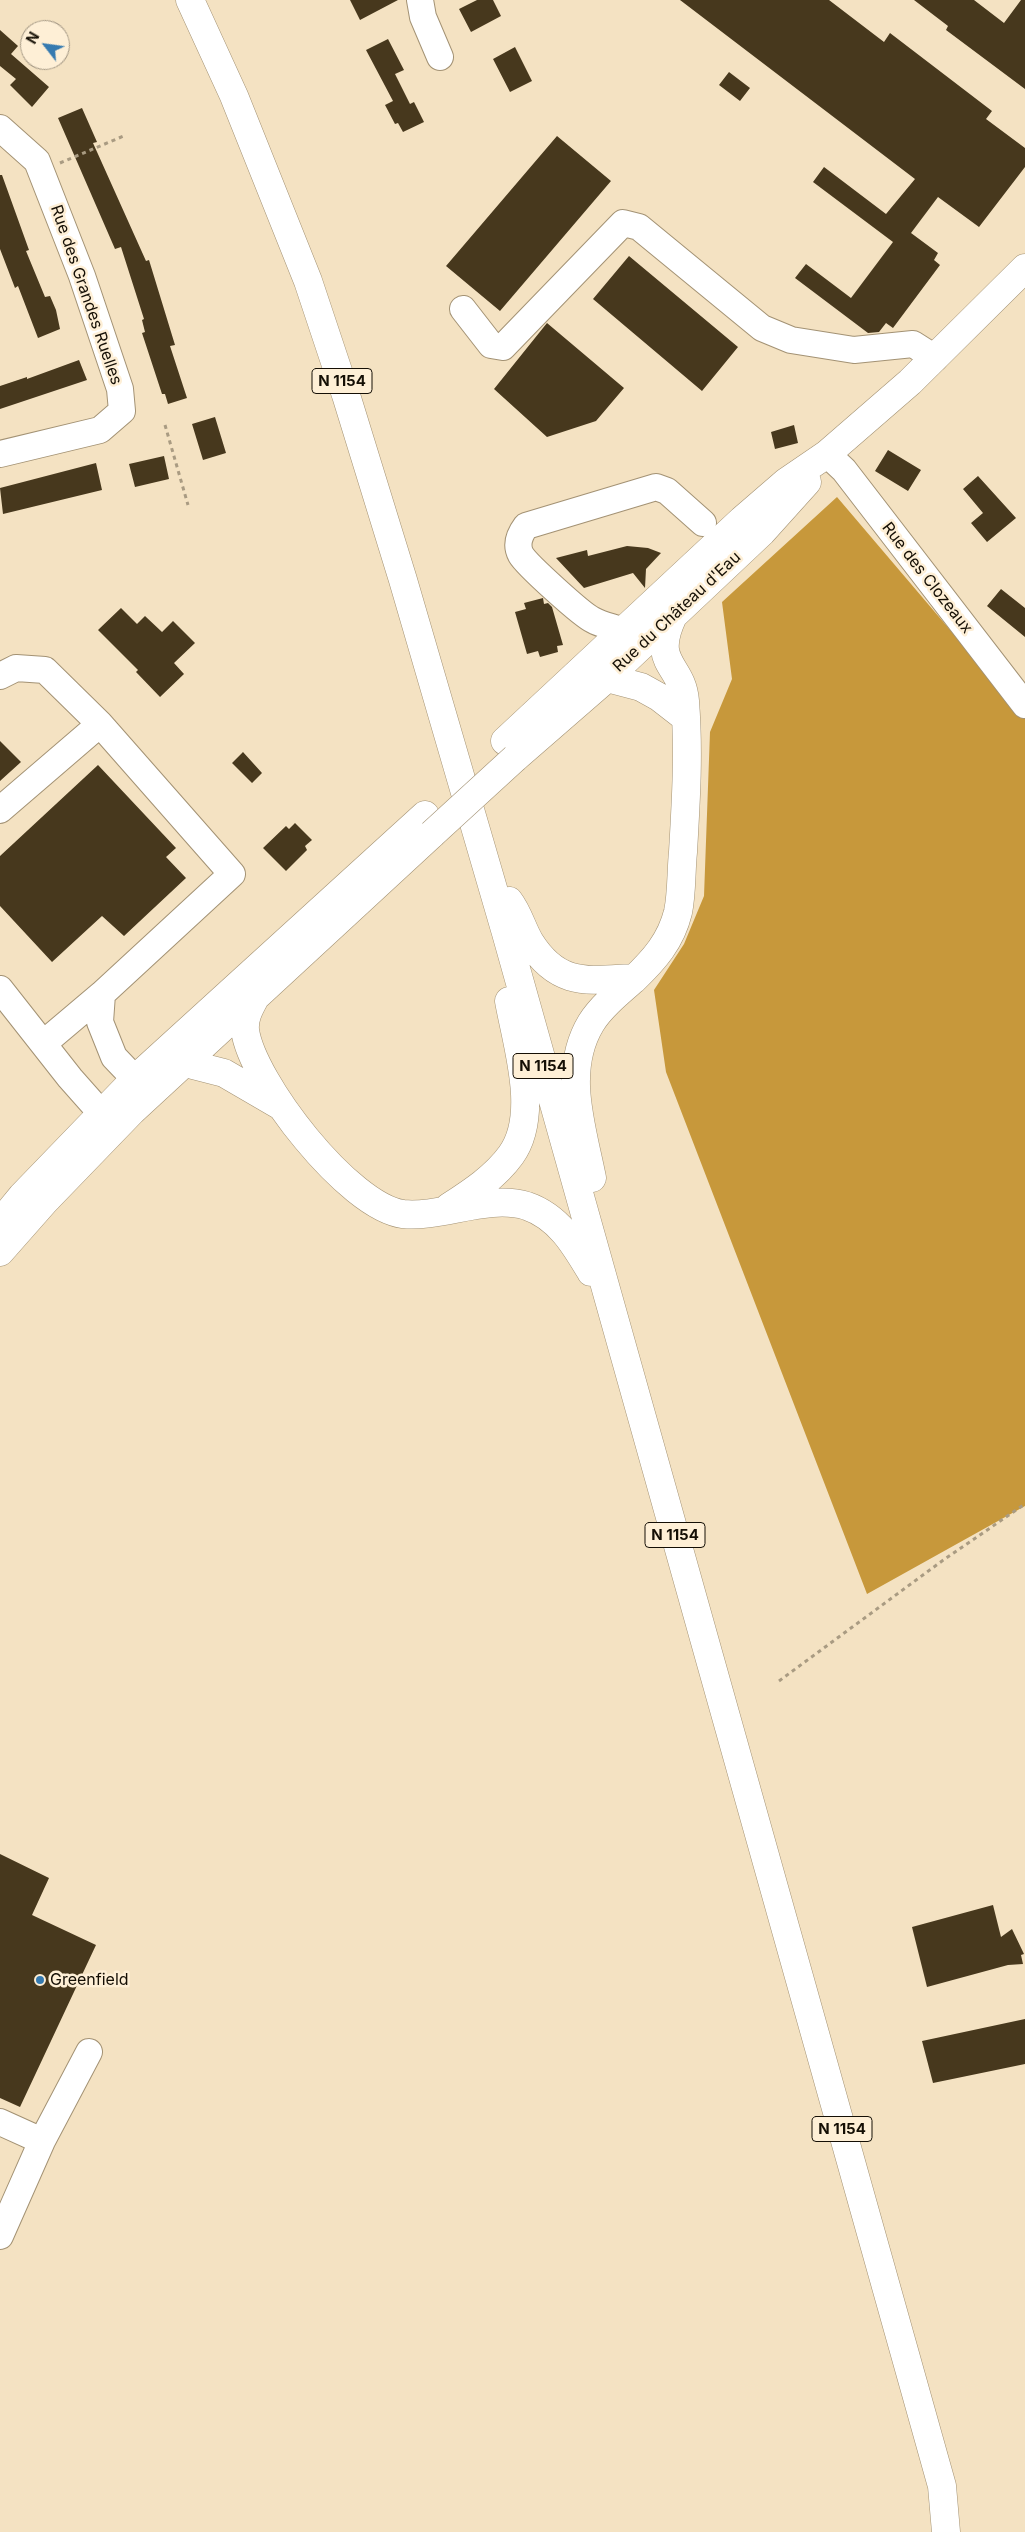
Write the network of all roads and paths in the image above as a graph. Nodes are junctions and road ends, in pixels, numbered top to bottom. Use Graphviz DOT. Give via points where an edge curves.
graph roads {
  1 [pos="190,0"];
  2 [pos="420,0"];
  3 [pos="440,57"];
  4 [pos="0,128"];
  5 [pos="126,135"];
  6 [pos="41,171"];
  7 [pos="1025,268"];
  8 [pos="462,309"];
  9 [pos="935,358"];
  10 [pos="165,425"];
  11 [pos="0,454"];
  12 [pos="827,454"];
  13 [pos="188,504"];
  14 [pos="703,523"];
  15 [pos="672,616"];
  16 [pos="632,643"];
  17 [pos="666,660"];
  18 [pos="0,676"];
  19 [pos="607,678"];
  20 [pos="641,688"];
  21 [pos="1025,705"];
  22 [pos="686,718"];
  23 [pos="100,724"];
  24 [pos="510,749"];
  25 [pos="0,810"];
  26 [pos="428,824"];
  27 [pos="488,874"];
  28 [pos="506,932"];
  29 [pos="635,978"];
  30 [pos="0,989"];
  31 [pos="102,994"];
  32 [pos="255,998"];
  33 [pos="214,1027"];
  34 [pos="44,1043"];
  35 [pos="249,1045"];
  36 [pos="185,1063"];
  37 [pos="224,1073"];
  38 [pos="135,1079"];
  39 [pos="280,1106"];
  40 [pos="132,1111"];
  41 [pos="101,1113"];
  42 [pos="11,1198"];
  43 [pos="581,1199"];
  44 [pos="446,1209"];
  45 [pos="0,1223"];
  46 [pos="0,1252"];
  47 [pos="608,1299"];
  48 [pos="1025,1504"];
  49 [pos="779,1681"];
  50 [pos="89,2052"];
  51 [pos="0,2122"];
  52 [pos="42,2142"];
  53 [pos="0,2236"];
  54 [pos="942,2486"];
  55 [pos="946,2532"];
  56 [pos="966,2532"];
  1 -- 27 [label="main road, N 1154" via="234,96 311,290 403,580"];
  2 -- 3 [label="street" via="423,17"];
  4 -- 6 [label="street, Rue des Grandes Ruelles" via="37,161"];
  5 -- 6 [label="path"];
  6 -- 11 [label="street, Rue des Grandes Ruelles" via="82,276 120,390 122,411 100,430"];
  7 -- 9 [label="main road, Rue du Château d'Eau"];
  8 -- 9 [label="street" via="491,346 503,348 623,222 639,228 762,328 791,340 854,350 913,344"];
  9 -- 12 [label="main road, Rue du Château d'Eau"];
  10 -- 13 [label="path"];
  12 -- 15 [label="main road, Rue du Château d'Eau" via="796,496 762,532"];
  12 -- 16 [label="main road, Rue du Château d'Eau" via="786,482"];
  12 -- 21 [label="street, Rue des Clozeaux" via="844,470"];
  14 -- 16 [label="street" via="667,491 656,487 526,526 521,533 518,542 521,554 592,620"];
  15 -- 16 [label="main road, Rue du Château d'Eau"];
  15 -- 17 [label="main road" via="664,642"];
  16 -- 17 [label="main road"];
  16 -- 19 [label="main road, Rue du Château d'Eau"];
  16 -- 20 [label="main road"];
  16 -- 24 [label="main road, Rue du Château d'Eau"];
  17 -- 22 [label="main road" via="685,697"];
  18 -- 23 [label="street" via="16,668 45,670"];
  19 -- 20 [label="main road"];
  19 -- 24 [label="main road, Rue du Château d'Eau"];
  20 -- 22 [label="main road"];
  22 -- 29 [label="main road" via="688,773 678,911 671,934 661,951"];
  23 -- 25 [label="street"];
  23 -- 31 [label="street" via="232,874"];
  24 -- 26 [label="main road"];
  26 -- 32 [label="main road"];
  26 -- 33 [label="main road"];
  27 -- 28 [label="main road, N 1154"];
  27 -- 29 [label="main road" via="515,909 544,961 559,972 581,980"];
  28 -- 43 [label="main road, N 1154"];
  28 -- 44 [label="main road" via="504,974 525,1088 524,1120 512,1154 476,1189"];
  29 -- 43 [label="main road" via="591,1022 580,1044 575,1071 576,1101 592,1178"];
  30 -- 34 [label="street"];
  31 -- 34 [label="street"];
  31 -- 38 [label="street" via="100,1022 114,1057"];
  32 -- 33 [label="main road"];
  32 -- 35 [label="main road" via="246,1014"];
  33 -- 35 [label="main road"];
  33 -- 36 [label="main road"];
  33 -- 37 [label="main road" via="214,1058"];
  33 -- 38 [label="main road"];
  34 -- 41 [label="street"];
  35 -- 39 [label="main road"];
  36 -- 37 [label="main road"];
  36 -- 40 [label="main road"];
  37 -- 39 [label="main road"];
  38 -- 40 [label="street"];
  38 -- 41 [label="main road"];
  39 -- 44 [label="main road" via="350,1187 379,1206 402,1214"];
  40 -- 41 [label="street"];
  40 -- 46 [label="main road" via="45,1200"];
  41 -- 42 [label="main road"];
  42 -- 45 [label="main road"];
  43 -- 47 [label="main road, N 1154"];
  44 -- 47 [label="main road" via="508,1203 527,1206 540,1213 565,1231"];
  47 -- 54 [label="main road, N 1154"];
  48 -- 49 [label="path"];
  50 -- 52 [label="street"];
  51 -- 52 [label="street"];
  52 -- 53 [label="street"];
  54 -- 55 [label="main road, N 1154"];
  54 -- 56 [label="main road, N 1154"];
}
